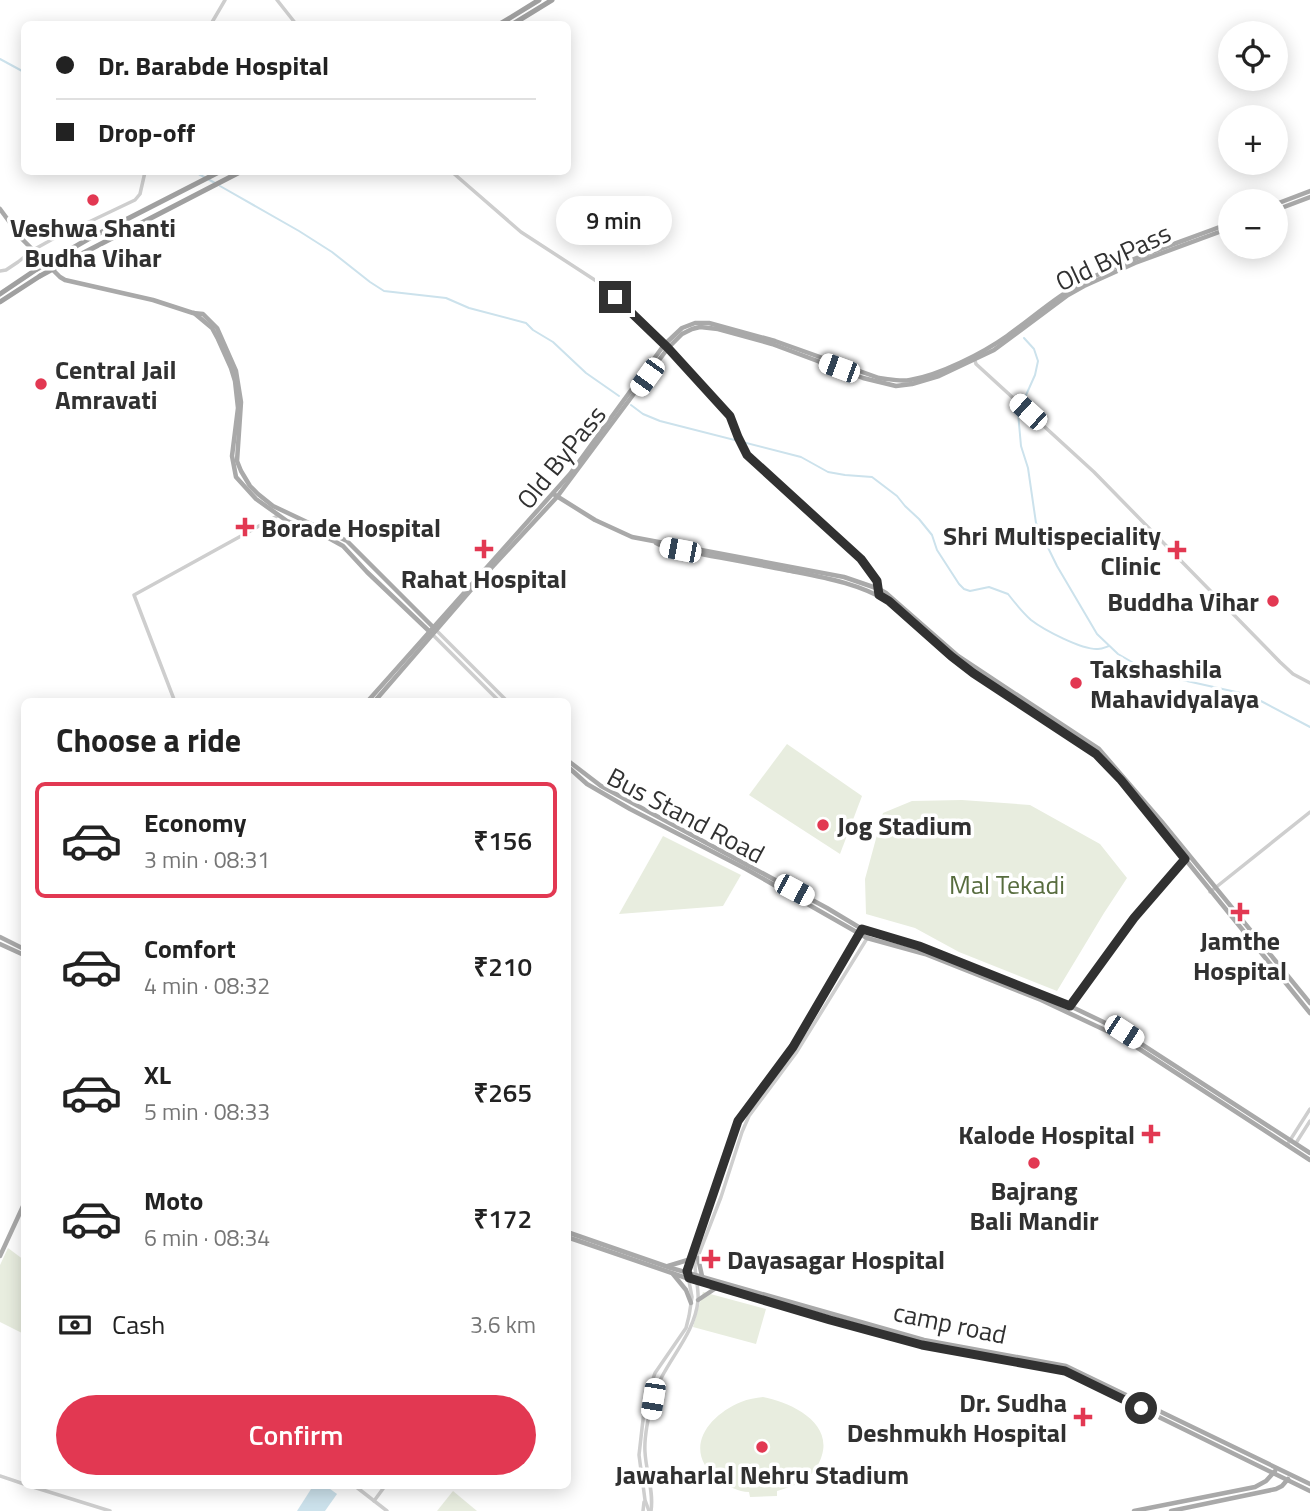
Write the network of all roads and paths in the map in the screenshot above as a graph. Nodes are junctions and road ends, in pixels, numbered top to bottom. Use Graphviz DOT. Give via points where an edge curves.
graph roads {
  1 [pos="225,0"];
  2 [pos="277,0"];
  3 [pos="539,0"];
  4 [pos="552,0"];
  5 [pos="213,21"];
  6 [pos="294,21"];
  7 [pos="505,21"];
  8 [pos="518,21"];
  9 [pos="144,175"];
  10 [pos="213,175"];
  11 [pos="234,175"];
  12 [pos="455,175"];
  13 [pos="1310,191"];
  14 [pos="1310,197"];
  15 [pos="1288,199"];
  16 [pos="1288,205"];
  17 [pos="0,209"];
  18 [pos="1218,230"];
  19 [pos="33,250"];
  20 [pos="0,271"];
  21 [pos="0,295"];
  22 [pos="0,302"];
  23 [pos="193,313"];
  24 [pos="666,347"];
  25 [pos="974,358"];
  26 [pos="555,495"];
  27 [pos="279,515"];
  28 [pos="879,592"];
  29 [pos="433,631"];
  30 [pos="1310,683"];
  31 [pos="173,698"];
  32 [pos="371,698"];
  33 [pos="377,698"];
  34 [pos="496,698"];
  35 [pos="504,698"];
  36 [pos="571,763"];
  37 [pos="571,770"];
  38 [pos="1310,812"];
  39 [pos="1187,858"];
  40 [pos="1212,890"];
  41 [pos="860,931"];
  42 [pos="871,932"];
  43 [pos="0,937"];
  44 [pos="867,938"];
  45 [pos="0,944"];
  46 [pos="21,948"];
  47 [pos="21,954"];
  48 [pos="1310,1003"];
  49 [pos="1068,1009"];
  50 [pos="1310,1013"];
  51 [pos="1310,1110"];
  52 [pos="1310,1121"];
  53 [pos="1291,1144"];
  54 [pos="1310,1153"];
  55 [pos="1310,1160"];
  56 [pos="21,1210"];
  57 [pos="571,1235"];
  58 [pos="571,1236"];
  59 [pos="0,1256"];
  60 [pos="698,1258"];
  61 [pos="691,1259"];
  62 [pos="668,1267"];
  63 [pos="687,1271"];
  64 [pos="695,1273"];
  65 [pos="673,1274"];
  66 [pos="702,1276"];
  67 [pos="689,1278"];
  68 [pos="698,1282"];
  69 [pos="717,1287"];
  70 [pos="698,1300"];
  71 [pos="691,1303"];
  72 [pos="1250,1459"];
  73 [pos="1275,1471"];
  74 [pos="0,1476"];
  75 [pos="1289,1478"];
  76 [pos="21,1483"];
  77 [pos="1310,1484"];
  78 [pos="40,1489"];
  79 [pos="359,1489"];
  80 [pos="383,1489"];
  81 [pos="1310,1491"];
  82 [pos="645,1500"];
  83 [pos="374,1501"];
  84 [pos="110,1511"];
  85 [pos="387,1511"];
  86 [pos="643,1511"];
  87 [pos="650,1511"];
  88 [pos="1133,1511"];
  89 [pos="1171,1511"];
  1 -- 5 [label="street"];
  2 -- 6 [label="street"];
  3 -- 7 [label="highway"];
  4 -- 8 [label="highway"];
  9 -- 19 [label="street" via="135,200"];
  10 -- 21 [label="highway, bridge" via="90,238"];
  11 -- 22 [label="highway, bridge" via="40,276"];
  12 -- 24 [label="street" via="521,232 604,286"];
  13 -- 15 [label="main road"];
  14 -- 16 [label="main road"];
  17 -- 19 [label="main road"];
  18 -- 25 [label="main road, Old ByPass" via="1084,286 994,350"];
  19 -- 20 [label="street"];
  19 -- 23 [label="main road" via="65,280"];
  23 -- 27 [label="main road" via="212,328 235,382 238,408 232,456 236,477"];
  23 -- 29 [label="main road" via="207,317 217,328 236,371 241,402 237,461 250,486 273,506 345,540"];
  24 -- 25 [label="main road, Old ByPass" via="692,329 718,329 896,386 939,376"];
  24 -- 26 [label="main road, Old ByPass"];
  24 -- 28 [label="street" via="730,416 747,455 861,559 877,581"];
  25 -- 30 [label="street" via="1293,674"];
  26 -- 28 [label="main road" via="624,534 664,547"];
  26 -- 29 [label="main road, Old ByPass"];
  27 -- 29 [label="main road" via="343,546"];
  27 -- 31 [label="street" via="134,595"];
  28 -- 39 [label="main road" via="973,673 1096,754"];
  29 -- 32 [label="main road"];
  29 -- 33 [label="main road, Old ByPass"];
  29 -- 34 [label="street"];
  29 -- 35 [label="street"];
  36 -- 41 [label="main road, Bus Stand Road" via="601,786 827,908"];
  37 -- 41 [label="main road, Bus Stand Road" via="630,809"];
  38 -- 40 [label="street"];
  39 -- 40 [label="main road"];
  39 -- 49 [label="street" via="1134,918"];
  40 -- 48 [label="main road"];
  40 -- 50 [label="main road"];
  41 -- 42 [label="main road, Bus Stand Road"];
  41 -- 44 [label="main road, Bus Stand Road"];
  41 -- 61 [label="street" via="793,1047 738,1121"];
  42 -- 44 [label="street"];
  42 -- 49 [label="main road, Bus Stand Road" via="919,946"];
  43 -- 46 [label="main road"];
  44 -- 49 [label="main road, Bus Stand Road" via="925,954"];
  44 -- 60 [label="street" via="801,1045 749,1116"];
  45 -- 47 [label="main road"];
  49 -- 53 [label="main road, Bus Stand Road"];
  51 -- 53 [label="street"];
  52 -- 53 [label="street"];
  53 -- 54 [label="main road, Bus Stand Road"];
  53 -- 55 [label="main road, Bus Stand Road"];
  56 -- 59 [label="main road"];
  57 -- 62 [label="main road, camp road"];
  58 -- 65 [label="main road, camp road"];
  60 -- 64 [label="street"];
  60 -- 66 [label="main road"];
  61 -- 62 [label="main road"];
  61 -- 63 [label="street"];
  62 -- 63 [label="main road, camp road"];
  63 -- 64 [label="main road, camp road"];
  63 -- 67 [label="street"];
  64 -- 66 [label="main road, camp road"];
  64 -- 68 [label="street"];
  65 -- 67 [label="main road, camp road"];
  65 -- 71 [label="main road"];
  66 -- 72 [label="main road, camp road" via="924,1340 1066,1366"];
  67 -- 68 [label="main road, camp road"];
  67 -- 71 [label="street"];
  68 -- 69 [label="main road, camp road"];
  68 -- 70 [label="street"];
  69 -- 70 [label="main road"];
  69 -- 72 [label="main road, camp road" via="922,1345 1065,1371"];
  70 -- 87 [label="street" via="690,1328 653,1399 645,1452"];
  71 -- 82 [label="street" via="685,1328 655,1373 645,1402 638,1448"];
  72 -- 73 [label="main road, camp road"];
  73 -- 75 [label="main road, camp road"];
  73 -- 88 [label="main road" via="1255,1487"];
  74 -- 76 [label="street"];
  75 -- 77 [label="main road, camp road"];
  75 -- 81 [label="main road"];
  75 -- 89 [label="main road" via="1276,1489"];
  78 -- 84 [label="street"];
  79 -- 83 [label="street"];
  80 -- 83 [label="street"];
  82 -- 86 [label="street"];
  82 -- 87 [label="street"];
  83 -- 85 [label="street"];
}
